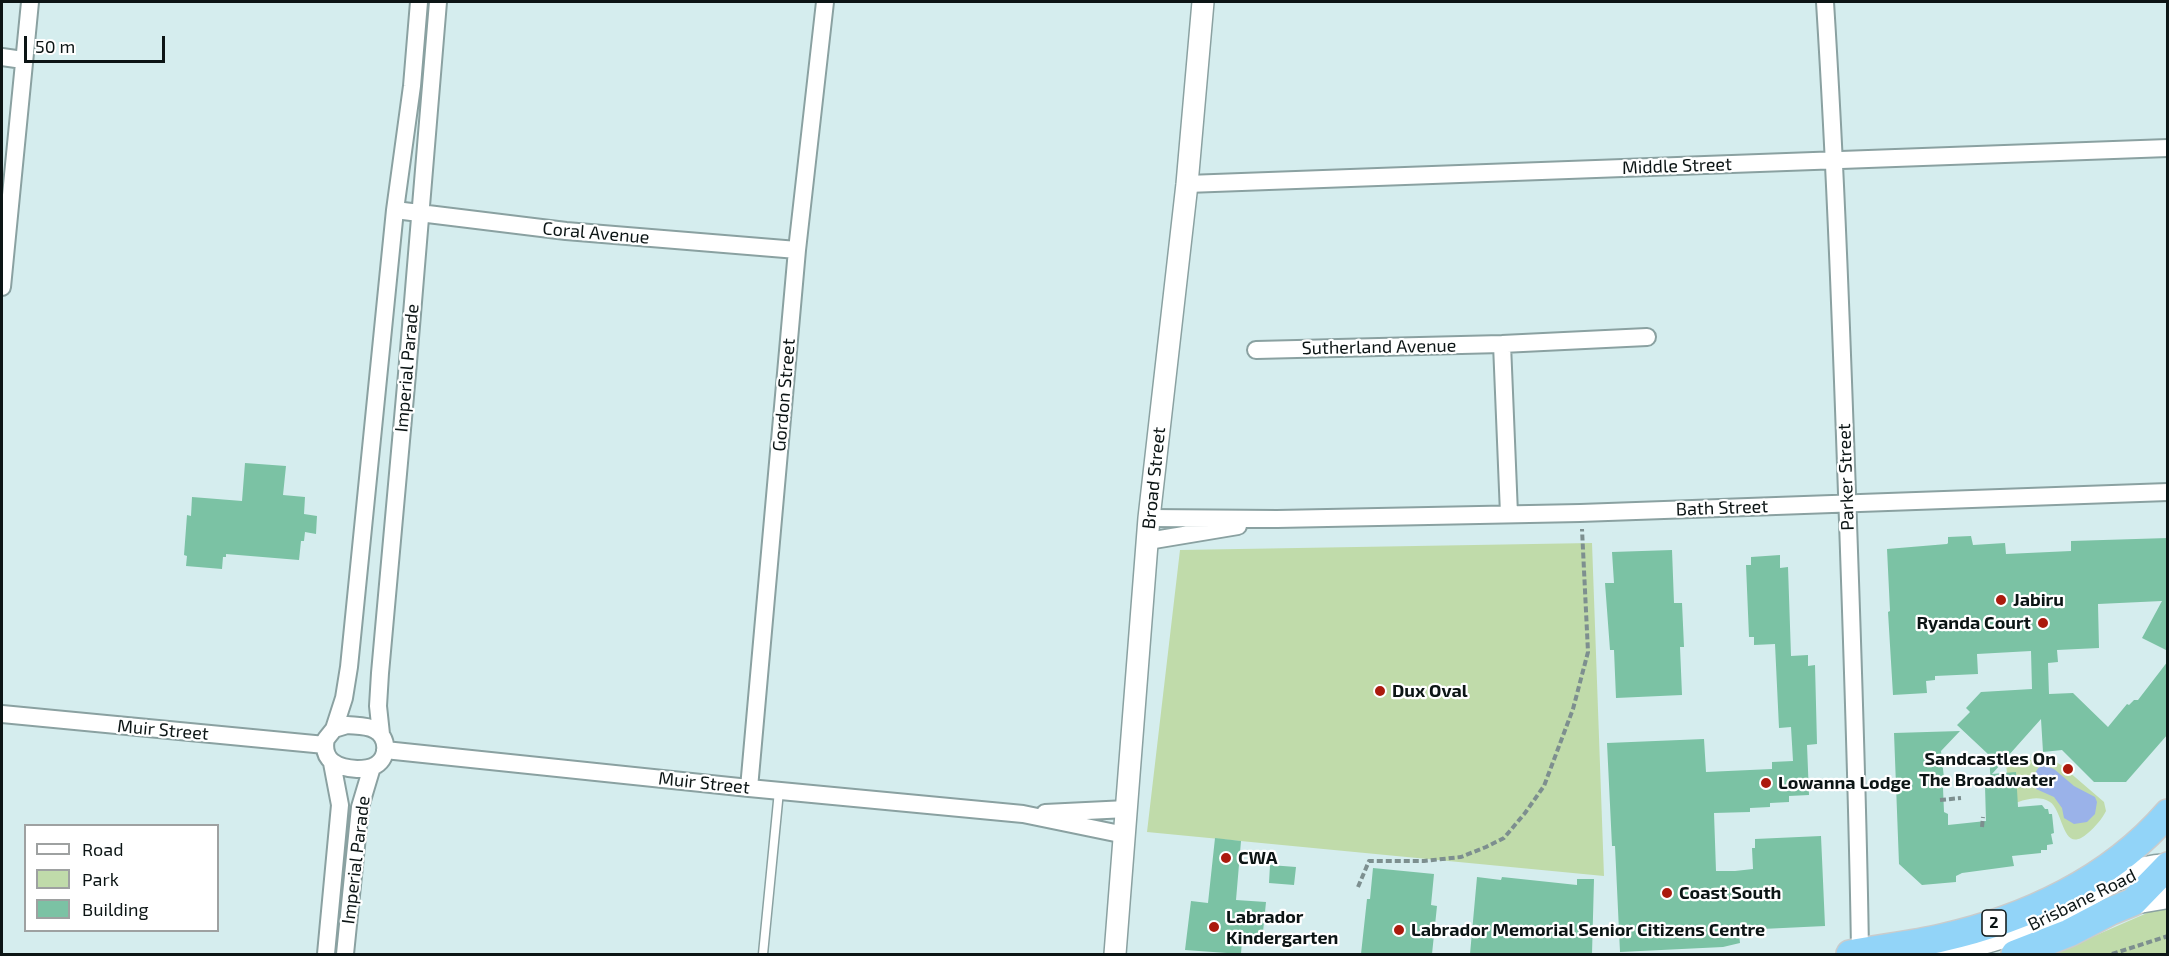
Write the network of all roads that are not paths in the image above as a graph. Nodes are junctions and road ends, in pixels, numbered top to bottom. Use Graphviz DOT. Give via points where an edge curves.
graph roads {
  1 [pos="30,2"];
  2 [pos="419,2"];
  3 [pos="438,2"];
  4 [pos="825,2"];
  5 [pos="1203,2"];
  6 [pos="1825,2"];
  7 [pos="2,57"];
  8 [pos="23,60"];
  9 [pos="2168,148"];
  10 [pos="1835,161"];
  11 [pos="1187,184"];
  12 [pos="395,210"];
  13 [pos="420,213"];
  14 [pos="797,250"];
  15 [pos="2,287"];
  16 [pos="1647,337"];
  17 [pos="1502,344"];
  18 [pos="1257,350"];
  19 [pos="378,371"];
  20 [pos="407,374"];
  21 [pos="2168,492"];
  22 [pos="1847,503"];
  23 [pos="1509,514"];
  24 [pos="1149,518"];
  25 [pos="1277,519"];
  26 [pos="1148,541"];
  27 [pos="2,714"];
  28 [pos="334,729"];
  29 [pos="383,742"];
  30 [pos="325,745"];
  31 [pos="332,762"];
  32 [pos="372,767"];
  33 [pos="749,788"];
  34 [pos="779,791"];
  35 [pos="1127,809"];
  36 [pos="2168,813"];
  37 [pos="1023,814"];
  38 [pos="1125,835"];
  39 [pos="2168,866"];
  40 [pos="2168,896"];
  41 [pos="2133,902"];
  42 [pos="327,950"];
  43 [pos="345,951"];
  44 [pos="1855,953"];
  45 [pos="763,954"];
  46 [pos="1115,954"];
  47 [pos="1928,954"];
  48 [pos="2015,954"];
  1 -- 8 [label="street"];
  2 -- 12 [label="street, Imperial Parade" via="411,98"];
  3 -- 13 [label="street, Imperial Parade"];
  4 -- 14 [label="street, Gordon Street"];
  5 -- 11 [label="street, Broad Street"];
  6 -- 10 [label="street, Parker Street"];
  7 -- 8 [label="street"];
  8 -- 15 [label="street"];
  9 -- 10 [label="street, Middle Street"];
  10 -- 11 [label="street, Middle Street"];
  10 -- 22 [label="street, Parker Street"];
  11 -- 24 [label="street, Broad Street"];
  12 -- 13 [label="street, Coral Avenue"];
  12 -- 19 [label="street, Imperial Parade"];
  13 -- 14 [label="street, Coral Avenue" via="566,231"];
  13 -- 20 [label="street, Imperial Parade"];
  14 -- 33 [label="street, Gordon Street"];
  16 -- 17 [label="street, Sutherland Avenue"];
  17 -- 18 [label="street, Sutherland Avenue"];
  17 -- 23 [label="street"];
  19 -- 20 [label="street"];
  19 -- 28 [label="street, Imperial Parade" via="349,667"];
  20 -- 29 [label="street, Imperial Parade" via="380,673 378,706"];
  21 -- 22 [label="street, Bath Street"];
  22 -- 23 [label="street, Bath Street"];
  22 -- 44 [label="street, Parker Street" via="1859,911"];
  23 -- 25 [label="street, Bath Street"];
  24 -- 25 [label="street, Bath Street"];
  24 -- 26 [label="street, Broad Street"];
  25 -- 26 [label="street, Bath Street"];
  26 -- 35 [label="street, Broad Street"];
  27 -- 30 [label="street, Muir Street"];
  28 -- 29 [label="street" via="346,725 372,728"];
  28 -- 30 [label="street"];
  29 -- 32 [label="street" via="380,762"];
  29 -- 33 [label="street, Muir Street"];
  30 -- 31 [label="street"];
  31 -- 32 [label="street" via="344,768"];
  31 -- 42 [label="street, Imperial Parade" via="339,805"];
  32 -- 43 [label="street, Imperial Parade" via="360,807"];
  33 -- 34 [label="street, Muir Street"];
  34 -- 37 [label="street, Muir Street"];
  34 -- 45 [label="lane"];
  35 -- 37 [label="street, Muir Street"];
  35 -- 38 [label="street, Broad Street"];
  36 -- 44 [label="highway, Brisbane Road / 2" via="2124,855 2054,900 1983,927"];
  37 -- 38 [label="street, Muir Street"];
  38 -- 46 [label="street, Broad Street"];
  39 -- 41 [label="highway, Brisbane Road / 2"];
  39 -- 47 [label="main road, Brisbane Road" via="2121,877 2073,906 2023,929"];
  40 -- 41 [label="main road"];
  41 -- 48 [label="highway, 2"];
  42 -- 43 [label="street"];
}
